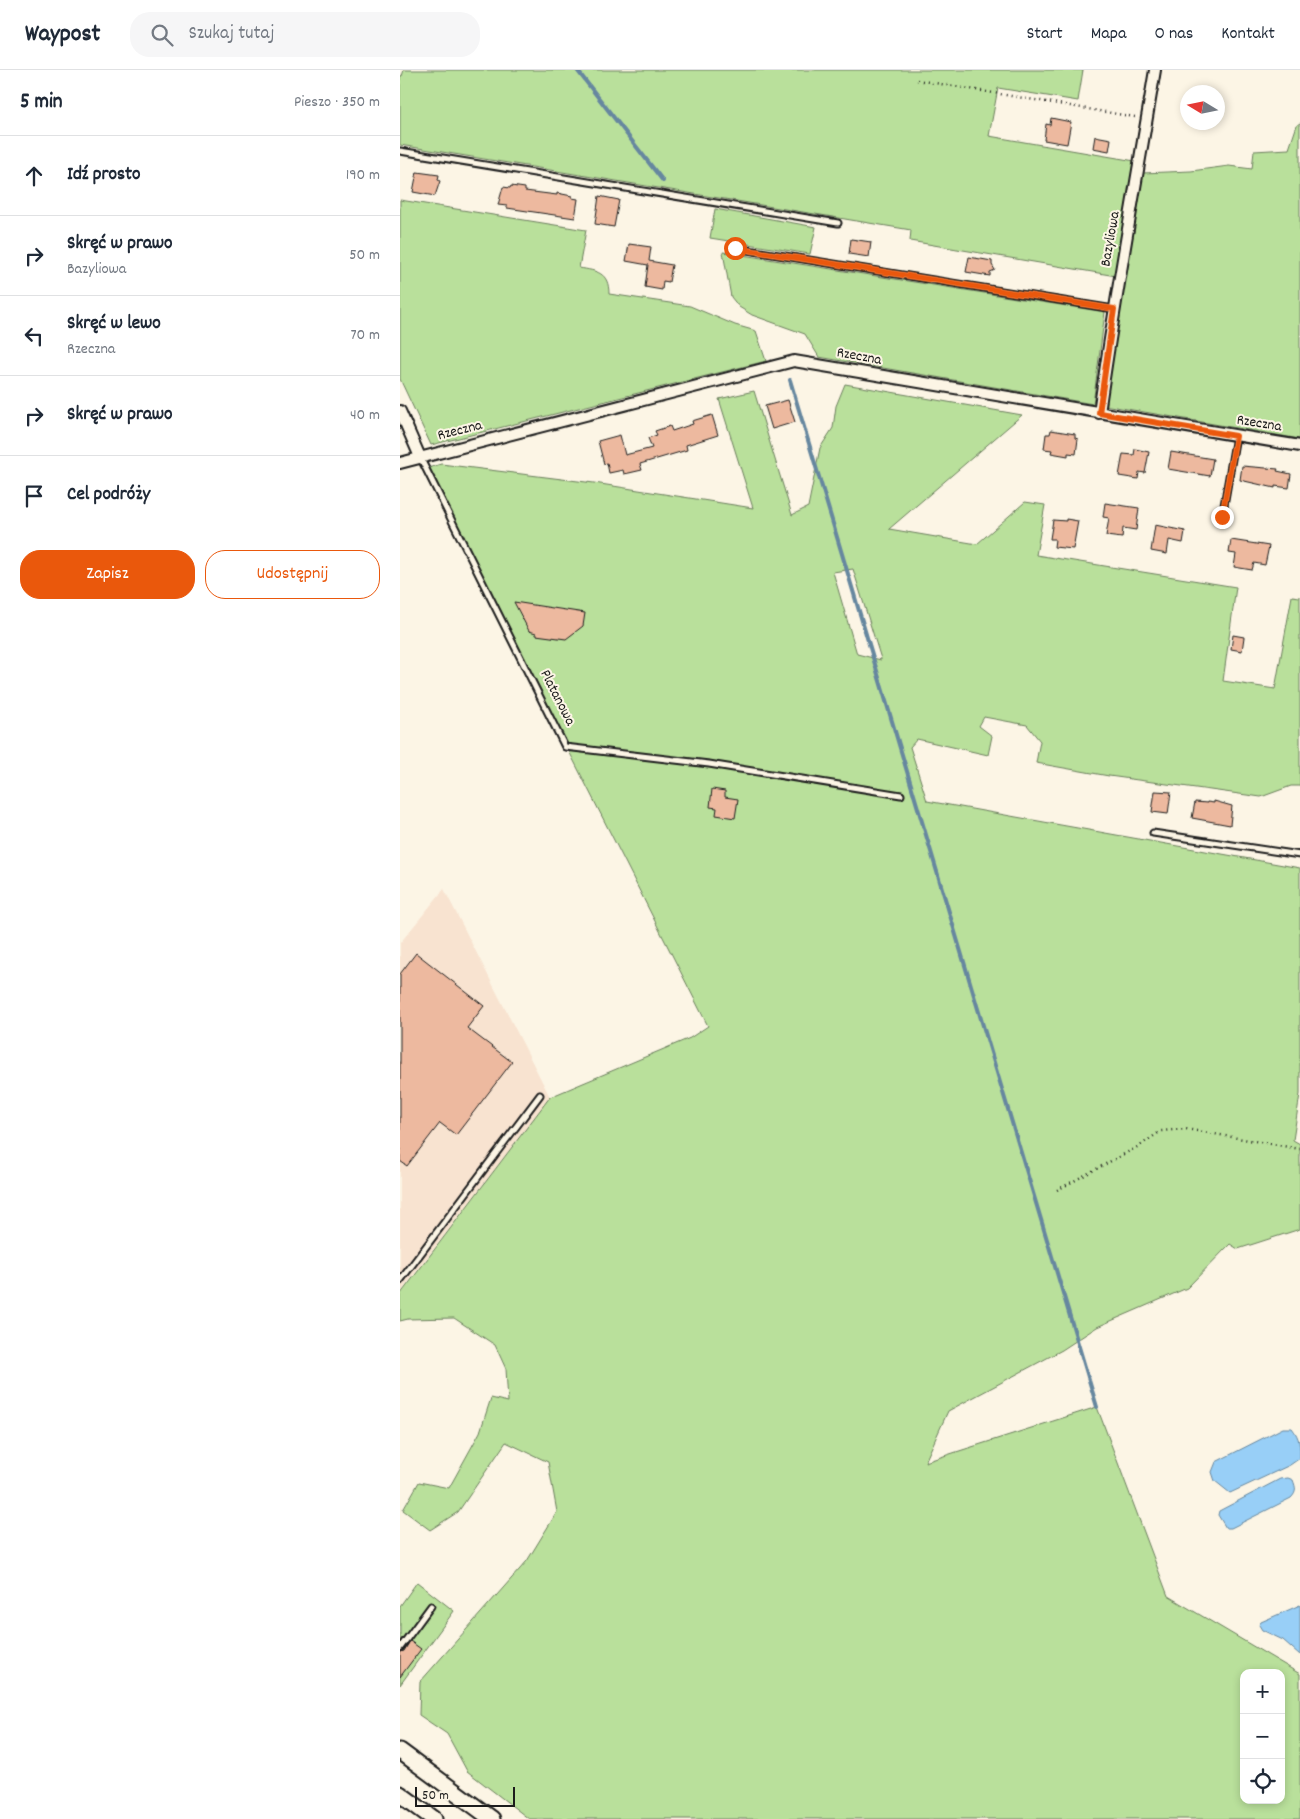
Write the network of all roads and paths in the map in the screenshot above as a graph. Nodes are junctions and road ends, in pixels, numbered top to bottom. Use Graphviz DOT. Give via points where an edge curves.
graph roads {
  1 [pos="1155,70"];
  2 [pos="917,80"];
  3 [pos="1147,119"];
  4 [pos="400,151"];
  5 [pos="838,223"];
  6 [pos="735,248"];
  7 [pos="1114,309"];
  8 [pos="400,411"];
  9 [pos="1099,413"];
  10 [pos="1236,436"];
  11 [pos="1300,446"];
  12 [pos="420,457"];
  13 [pos="400,463"];
  14 [pos="1222,517"];
  15 [pos="901,795"];
  16 [pos="1153,832"];
  17 [pos="1300,855"];
  18 [pos="540,1095"];
  19 [pos="1300,1149"];
  20 [pos="1057,1190"];
  21 [pos="400,1281"];
  22 [pos="431,1606"];
  23 [pos="400,1648"];
  24 [pos="400,1751"];
  25 [pos="400,1794"];
  26 [pos="434,1819"];
  27 [pos="492,1819"];
  1 -- 3 [label="street, Bazyliowa"];
  2 -- 3 [label="path"];
  3 -- 7 [label="street, Bazyliowa"];
  4 -- 5 [label="lane"];
  6 -- 7 [label="lane"];
  7 -- 9 [label="street, Bazyliowa"];
  8 -- 12 [label="street, Platanowa"];
  9 -- 10 [label="street, Rzeczna"];
  9 -- 12 [label="street, Rzeczna" via="794,361"];
  10 -- 11 [label="street, Rzeczna"];
  10 -- 14 [label="lane"];
  12 -- 13 [label="street, Rzeczna"];
  12 -- 15 [label="lane, Platanowa" via="565,747 709,764"];
  16 -- 17 [label="lane"];
  18 -- 21 [label="lane"];
  19 -- 20 [label="path" via="1186,1129 1161,1131"];
  22 -- 23 [label="lane"];
  24 -- 27 [label="main road"];
  25 -- 26 [label="main road"];
}
